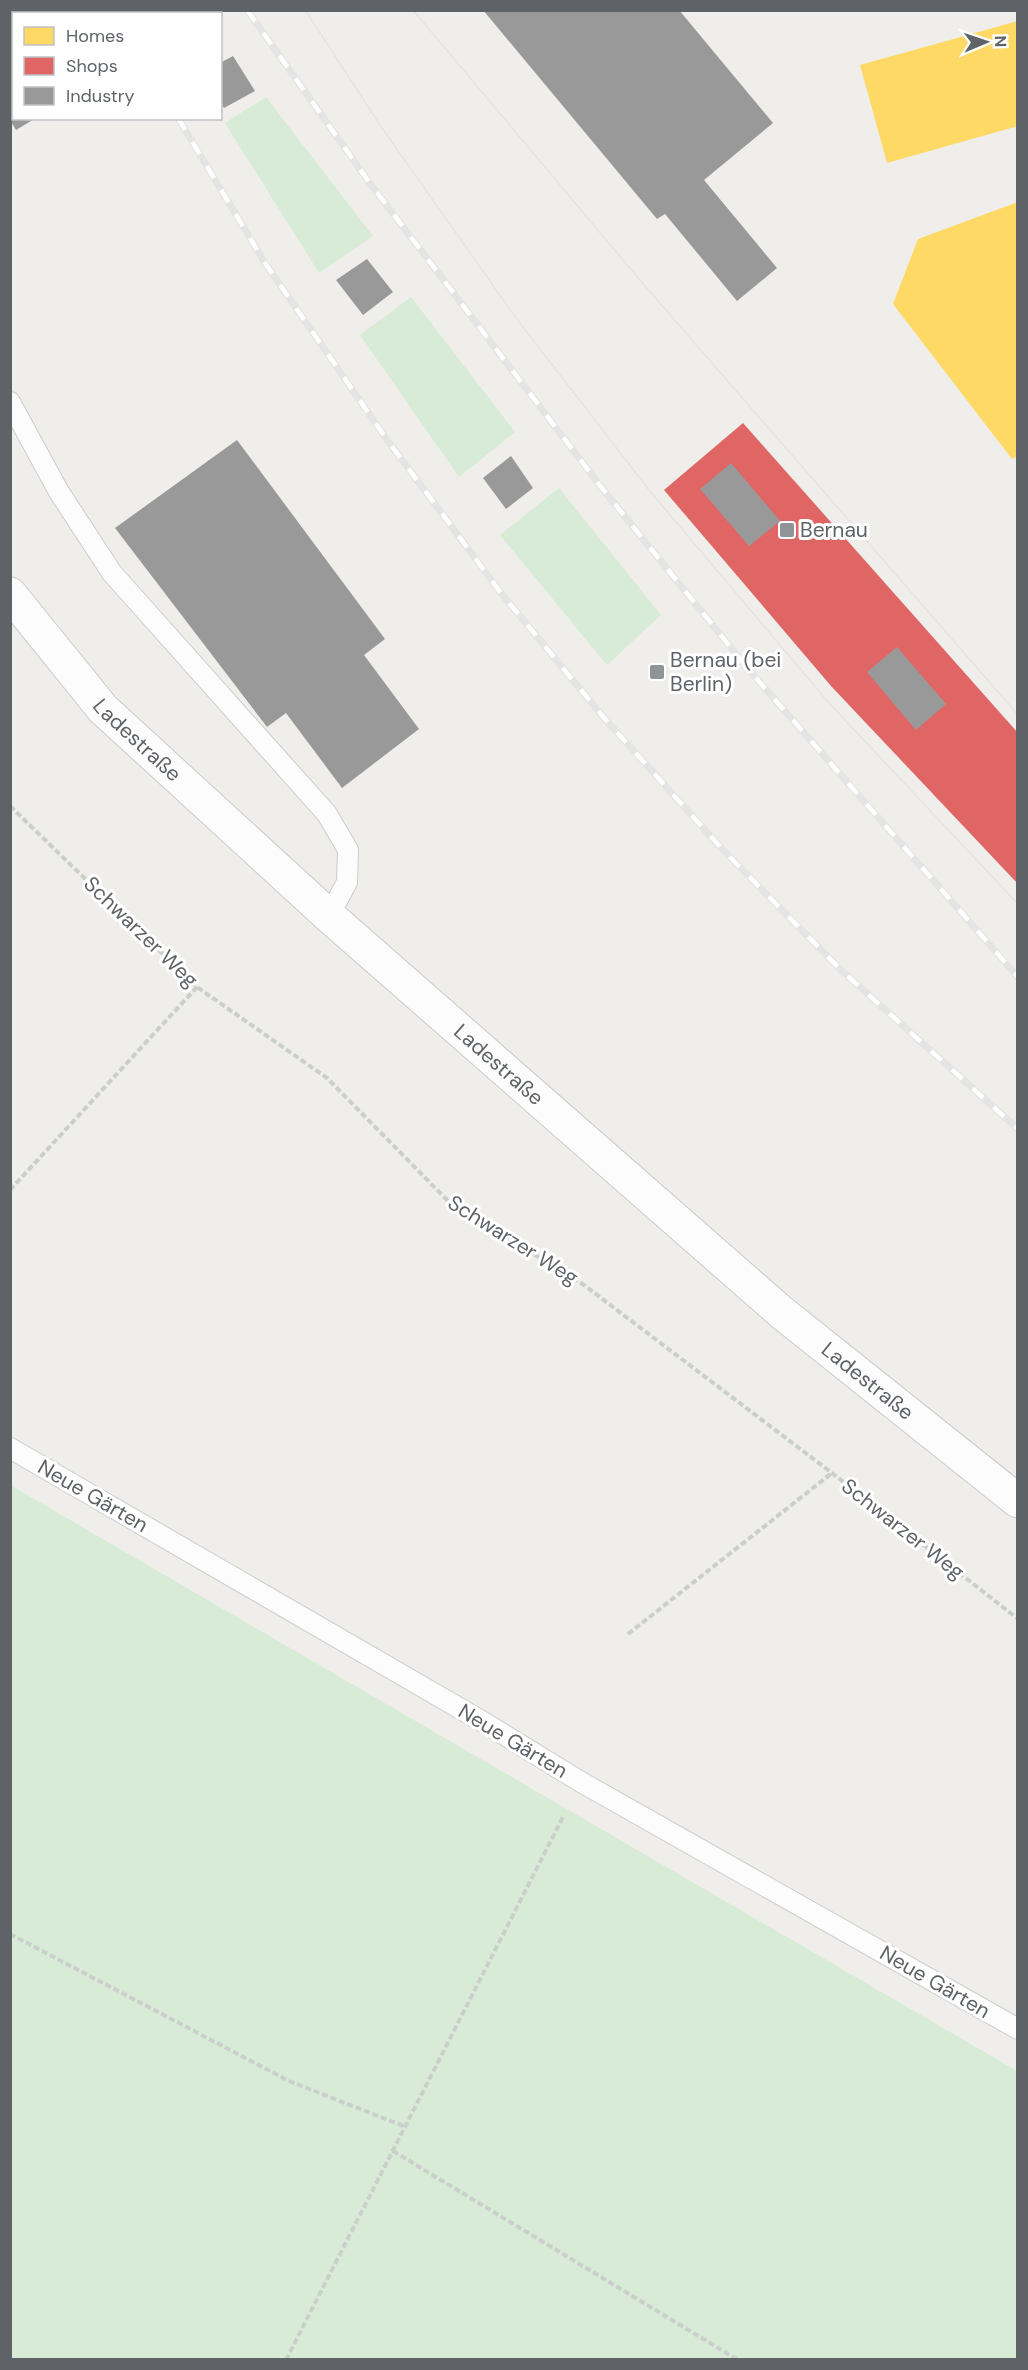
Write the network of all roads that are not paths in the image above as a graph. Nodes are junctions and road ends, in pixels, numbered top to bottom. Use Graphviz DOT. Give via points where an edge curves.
graph roads {
  1 [pos="10,402"];
  2 [pos="10,594"];
  3 [pos="329,916"];
  4 [pos="10,1448"];
  5 [pos="1017,1501"];
  6 [pos="1017,2029"];
  1 -- 3 [label="lane" via="59,492 112,573 327,814 348,850 347,882"];
  2 -- 3 [label="street, Ladestraße" via="103,709"];
  3 -- 5 [label="street, Ladestraße" via="781,1312"];
  4 -- 6 [label="lane, Neue Gärten" via="581,1782"];
}
